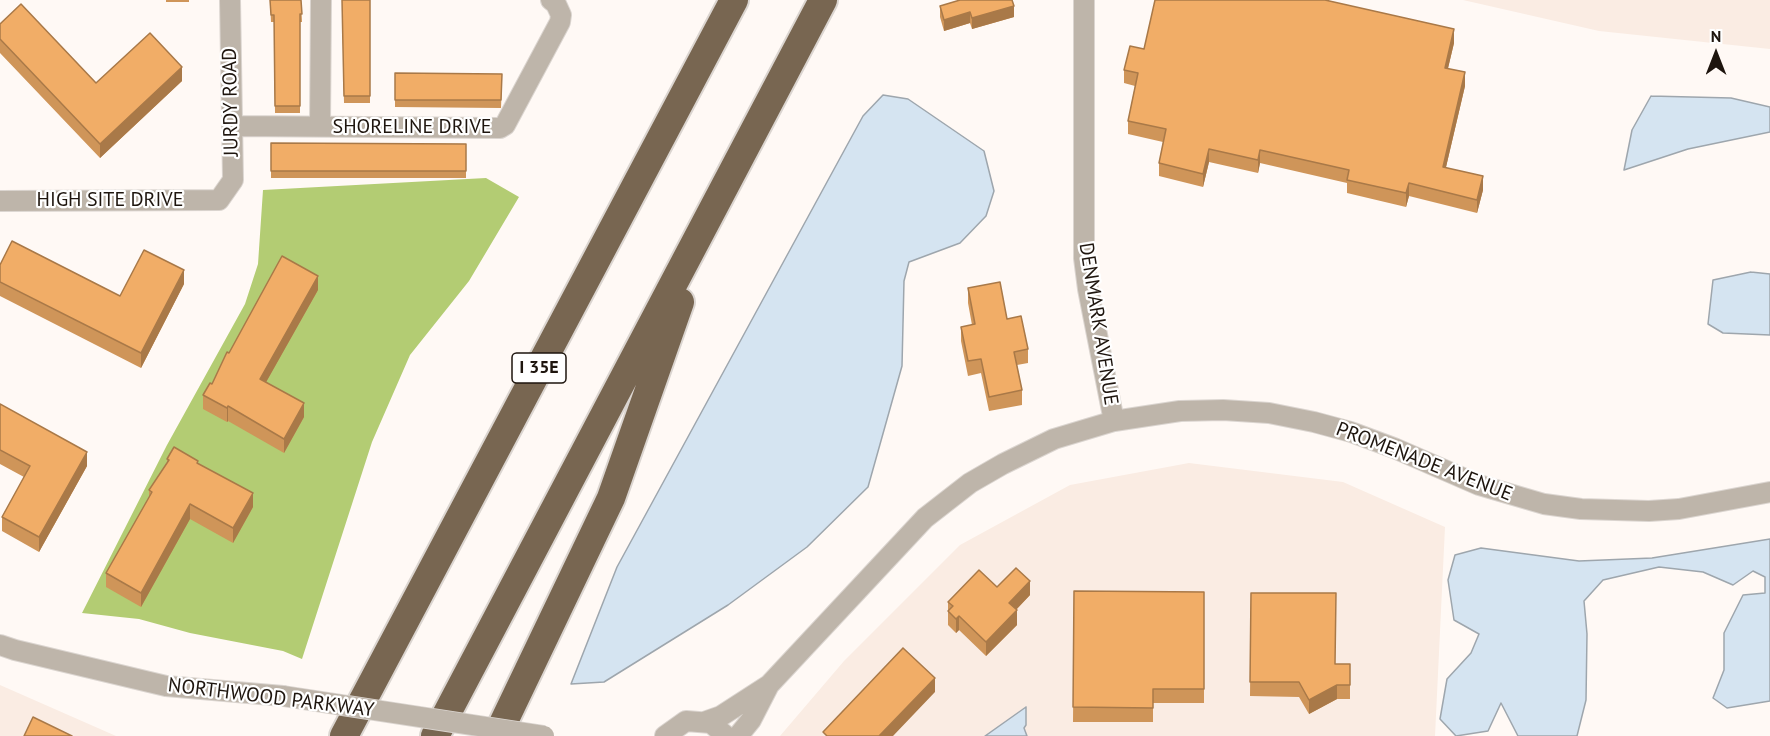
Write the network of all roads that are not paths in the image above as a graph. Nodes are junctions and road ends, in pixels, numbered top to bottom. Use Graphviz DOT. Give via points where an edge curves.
graph roads {
  1 [pos="230,0"];
  2 [pos="321,0"];
  3 [pos="552,0"];
  4 [pos="734,0"];
  5 [pos="824,0"];
  6 [pos="1084,0"];
  7 [pos="232,126"];
  8 [pos="320,126"];
  9 [pos="219,200"];
  10 [pos="0,201"];
  11 [pos="712,211"];
  12 [pos="1114,421"];
  13 [pos="1770,492"];
  14 [pos="518,578"];
  15 [pos="0,645"];
  16 [pos="769,685"];
  17 [pos="704,722"];
  18 [pos="344,736"];
  19 [pos="435,736"];
  20 [pos="448,736"];
  21 [pos="496,736"];
  22 [pos="544,736"];
  23 [pos="662,736"];
  24 [pos="726,736"];
  25 [pos="738,736"];
  1 -- 7 [label="street, JURDY ROAD"];
  2 -- 8 [label="street, SHORELINE DRIVE"];
  3 -- 8 [label="street, SHORELINE DRIVE" via="561,15 560,22 500,128"];
  4 -- 18 [label="highway, I 35E"];
  5 -- 11 [label="highway"];
  6 -- 12 [label="street, DENMARK AVENUE" via="1084,258"];
  7 -- 8 [label="street, SHORELINE DRIVE"];
  7 -- 9 [label="street, JURDY ROAD" via="232,180"];
  9 -- 10 [label="street, HIGH SITE DRIVE"];
  11 -- 14 [label="highway"];
  11 -- 21 [label="highway" via="611,498"];
  12 -- 13 [label="street, PROMENADE AVENUE" via="1180,411 1269,413 1351,432 1451,475 1515,497 1581,509 1679,509"];
  12 -- 16 [label="street, DENMARK AVENUE" via="1054,439 970,483 925,518"];
  14 -- 19 [label="highway"];
  14 -- 20 [label="highway"];
  15 -- 22 [label="street, NORTHWOOD PARKWAY, bridge" via="166,686 283,696"];
  16 -- 17 [label="street, DENMARK AVENUE" via="721,716"];
  16 -- 25 [label="street, DENMARK AVENUE" via="752,720"];
  17 -- 23 [label="street, DENMARK AVENUE" via="686,720"];
  17 -- 24 [label="street"];
}
